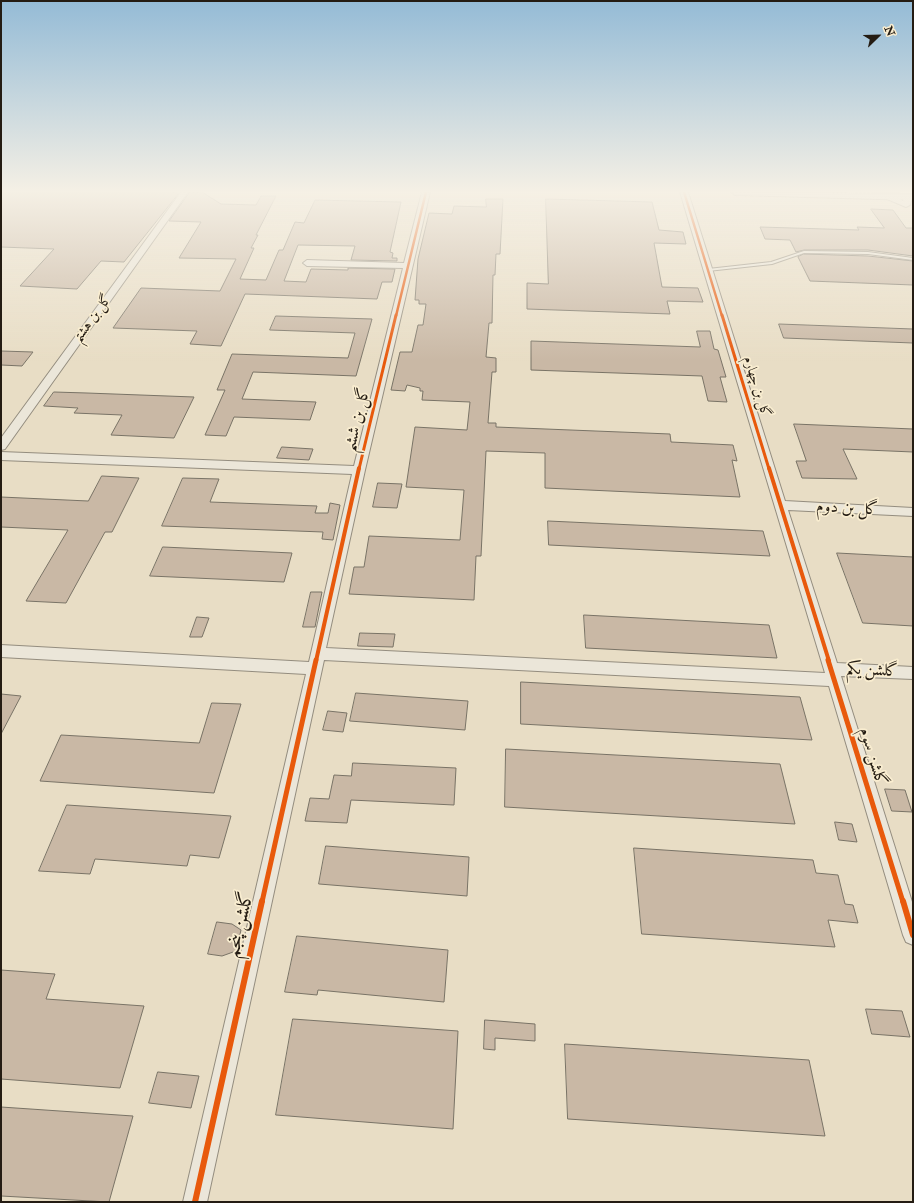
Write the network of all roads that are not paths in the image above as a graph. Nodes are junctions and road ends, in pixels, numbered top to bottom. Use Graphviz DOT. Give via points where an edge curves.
graph roads {
  1 [pos="144,248"];
  2 [pos="413,248"];
  3 [pos="701,248"];
  4 [pos="913,259"];
  5 [pos="307,263"];
  6 [pos="409,266"];
  7 [pos="708,270"];
  8 [pos="1,446"];
  9 [pos="1,456"];
  10 [pos="359,470"];
  11 [pos="780,506"];
  12 [pos="913,512"];
  13 [pos="805,588"];
  14 [pos="1,651"];
  15 [pos="316,661"];
  16 [pos="913,673"];
  17 [pos="833,674"];
  18 [pos="913,935"];
  19 [pos="195,1202"];
  1 -- 8 [label="street, گل بن هشتم"];
  2 -- 6 [label="street, گل بن ششم"];
  3 -- 7 [label="street, گل بن چهارم"];
  4 -- 7 [label="lane" via="868,253 804,252 772,264"];
  5 -- 6 [label="street"];
  6 -- 10 [label="street, گل بن ششم"];
  7 -- 11 [label="street, گل بن چهارم"];
  9 -- 10 [label="street"];
  10 -- 15 [label="street, گل بن ششم"];
  11 -- 12 [label="street, گل بن دوم"];
  11 -- 13 [label="street, گل بن چهارم"];
  13 -- 17 [label="street, گلشن سوم"];
  14 -- 15 [label="street, گلشن یکم"];
  15 -- 17 [label="street, گلشن یکم"];
  15 -- 19 [label="street, گلشن پنجم"];
  16 -- 17 [label="street, گلشن یکم"];
  17 -- 18 [label="street, گلشن سوم"];
}
